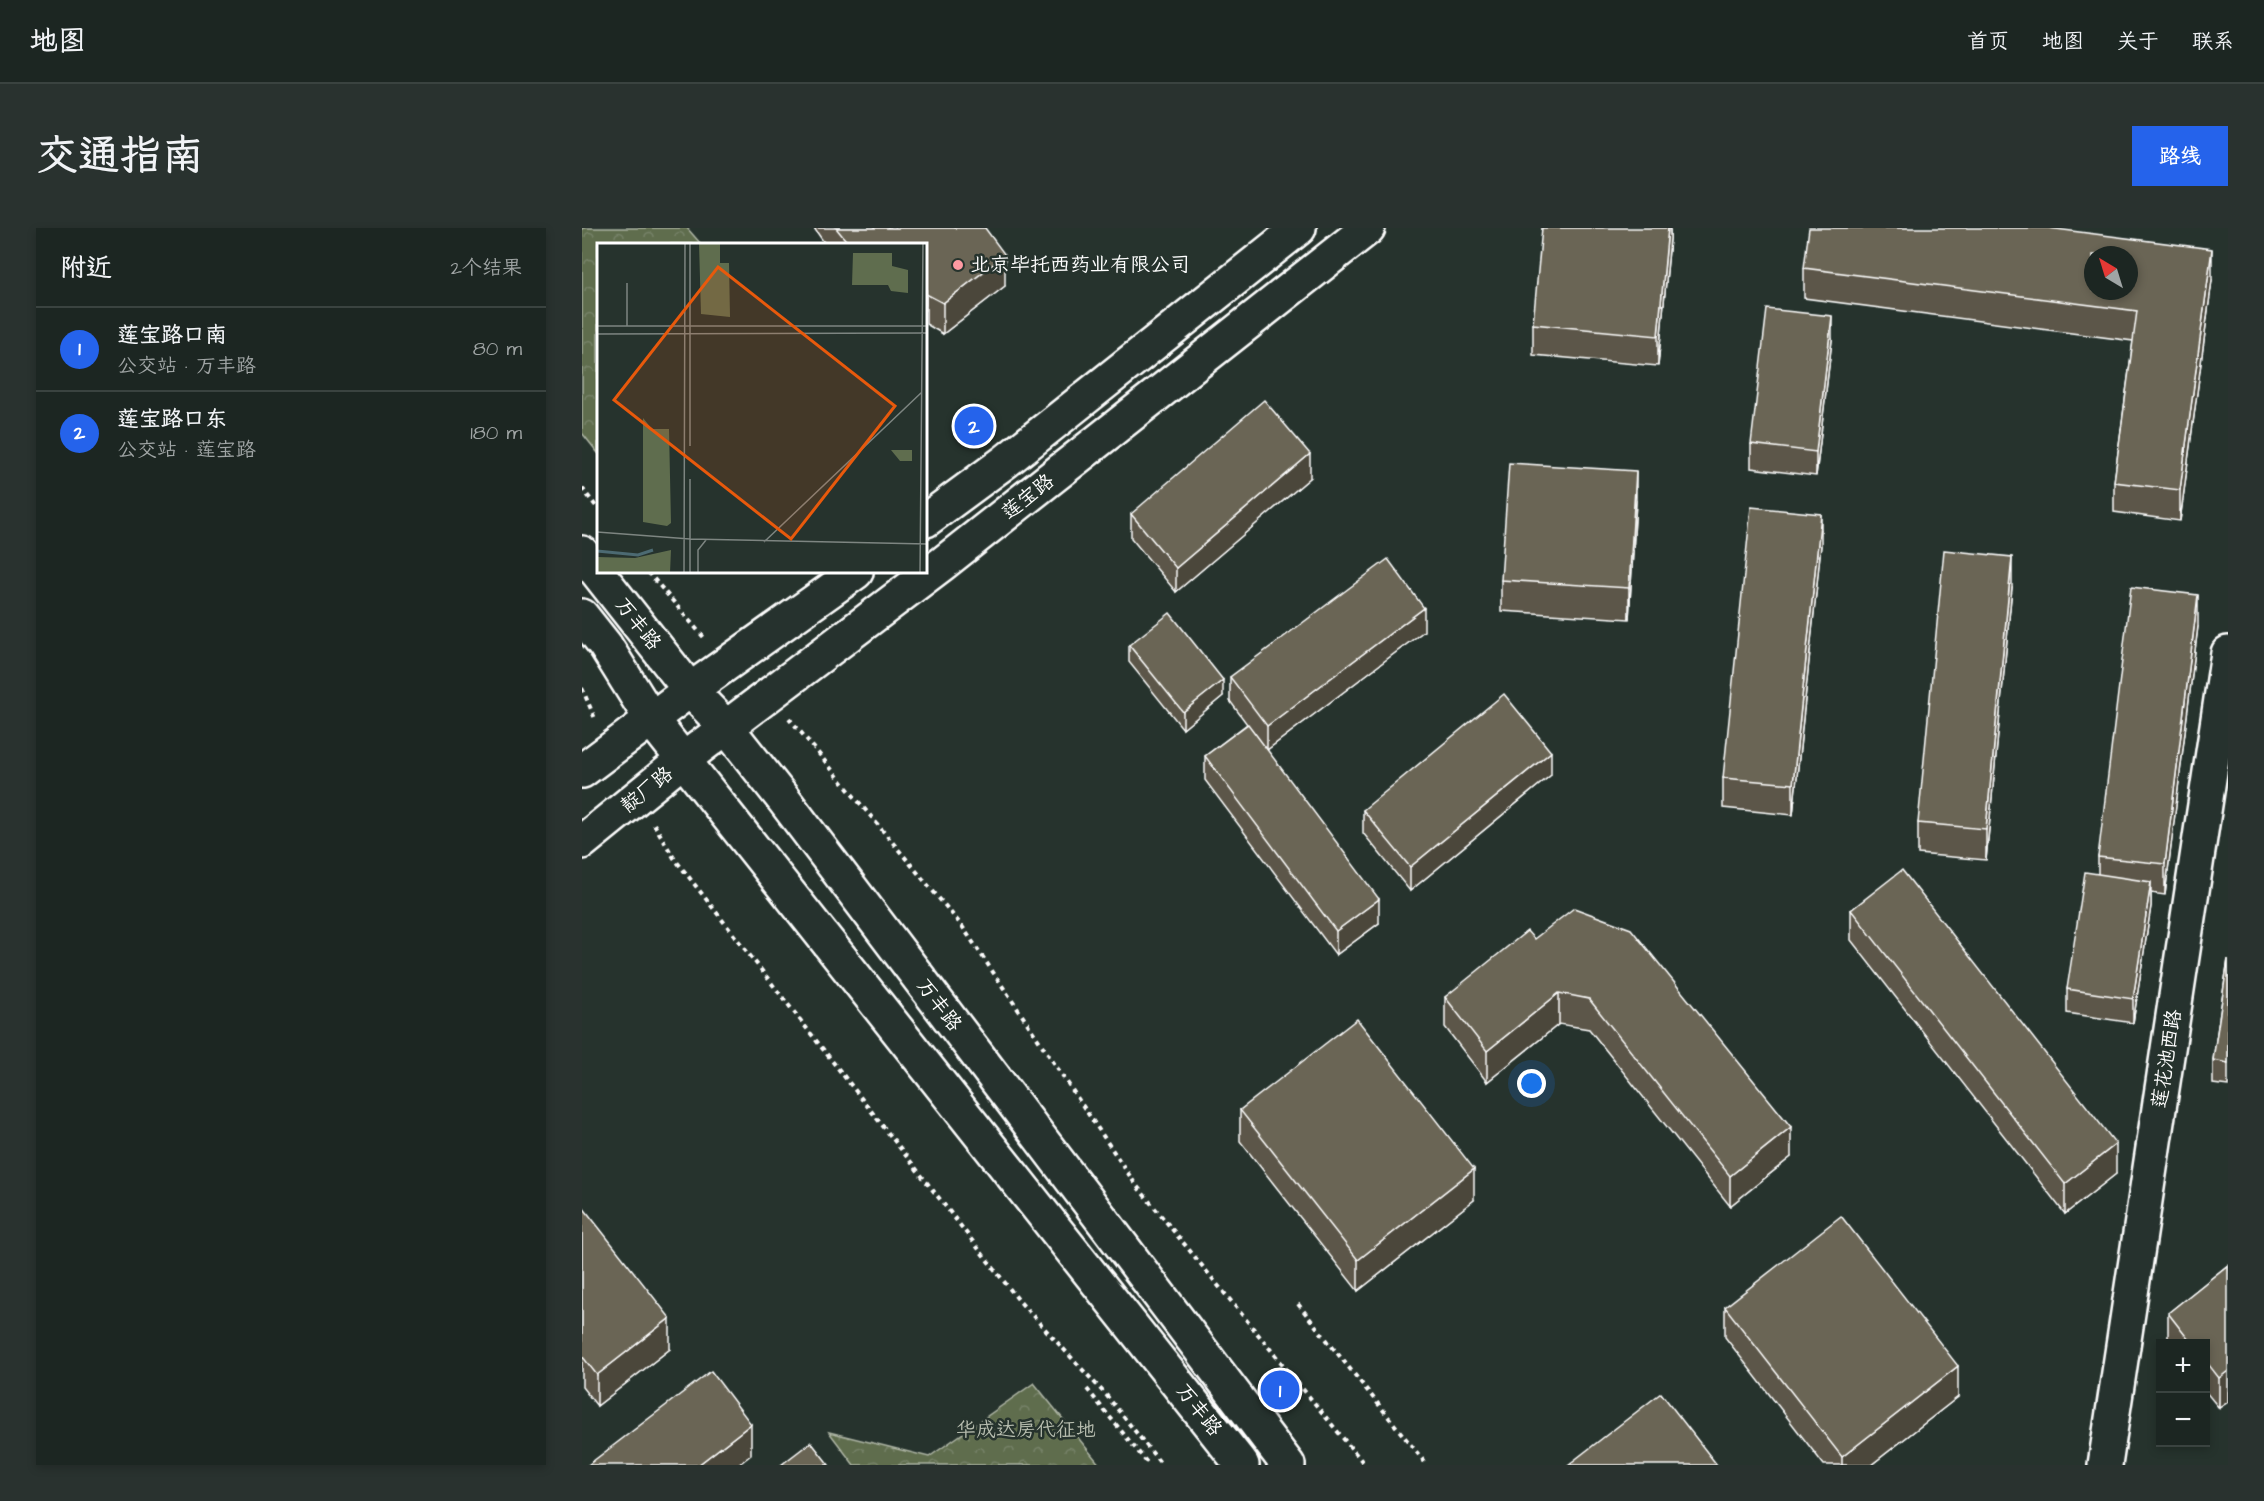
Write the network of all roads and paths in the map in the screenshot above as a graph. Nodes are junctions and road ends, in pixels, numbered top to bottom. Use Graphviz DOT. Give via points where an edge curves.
graph roads {
  1 [pos="1299,228"];
  2 [pos="1368,228"];
  3 [pos="582,488"];
  4 [pos="597,508"];
  5 [pos="927,519"];
  6 [pos="582,553"];
  7 [pos="597,572"];
  8 [pos="598,573"];
  9 [pos="649,573"];
  10 [pos="855,573"];
  11 [pos="582,616"];
  12 [pos="2228,653"];
  13 [pos="728,663"];
  14 [pos="582,688"];
  15 [pos="690,690"];
  16 [pos="771,695"];
  17 [pos="651,719"];
  18 [pos="727,728"];
  19 [pos="609,749"];
  20 [pos="683,760"];
  21 [pos="582,771"];
  22 [pos="638,796"];
  23 [pos="582,842"];
  24 [pos="1298,1304"];
  25 [pos="1087,1389"];
  26 [pos="1149,1465"];
  27 [pos="1162,1465"];
  28 [pos="1242,1465"];
  29 [pos="1288,1465"];
  30 [pos="1365,1465"];
  31 [pos="1427,1465"];
  32 [pos="2105,1465"];
  1 -- 5 [label="main road"];
  2 -- 16 [label="main road, 莲宝路"];
  3 -- 4 [label="path"];
  6 -- 7 [label="main road, 万丰路"];
  8 -- 15 [label="main road, 万丰路"];
  9 -- 13 [label="path, 万丰路"];
  10 -- 13 [label="main road"];
  11 -- 17 [label="main road, 万丰路"];
  12 -- 32 [label="main road, 莲花池西路"];
  13 -- 15 [label="main road"];
  14 -- 19 [label="path"];
  15 -- 17 [label="main road"];
  15 -- 18 [label="main road, 万丰路"];
  16 -- 18 [label="main road, 莲宝路"];
  16 -- 30 [label="path" via="962,926 1136,1185"];
  17 -- 19 [label="main road"];
  17 -- 20 [label="main road, 万丰路"];
  18 -- 20 [label="main road, 莲宝路"];
  18 -- 29 [label="main road, 万丰路"];
  19 -- 21 [label="main road"];
  20 -- 22 [label="main road, 靛厂路"];
  20 -- 28 [label="main road, 万丰路"];
  22 -- 23 [label="main road, 靛厂路"];
  22 -- 27 [label="path" via="675,858 1020,1302 1107,1396"];
  24 -- 31 [label="path"];
  25 -- 26 [label="path"];
}
